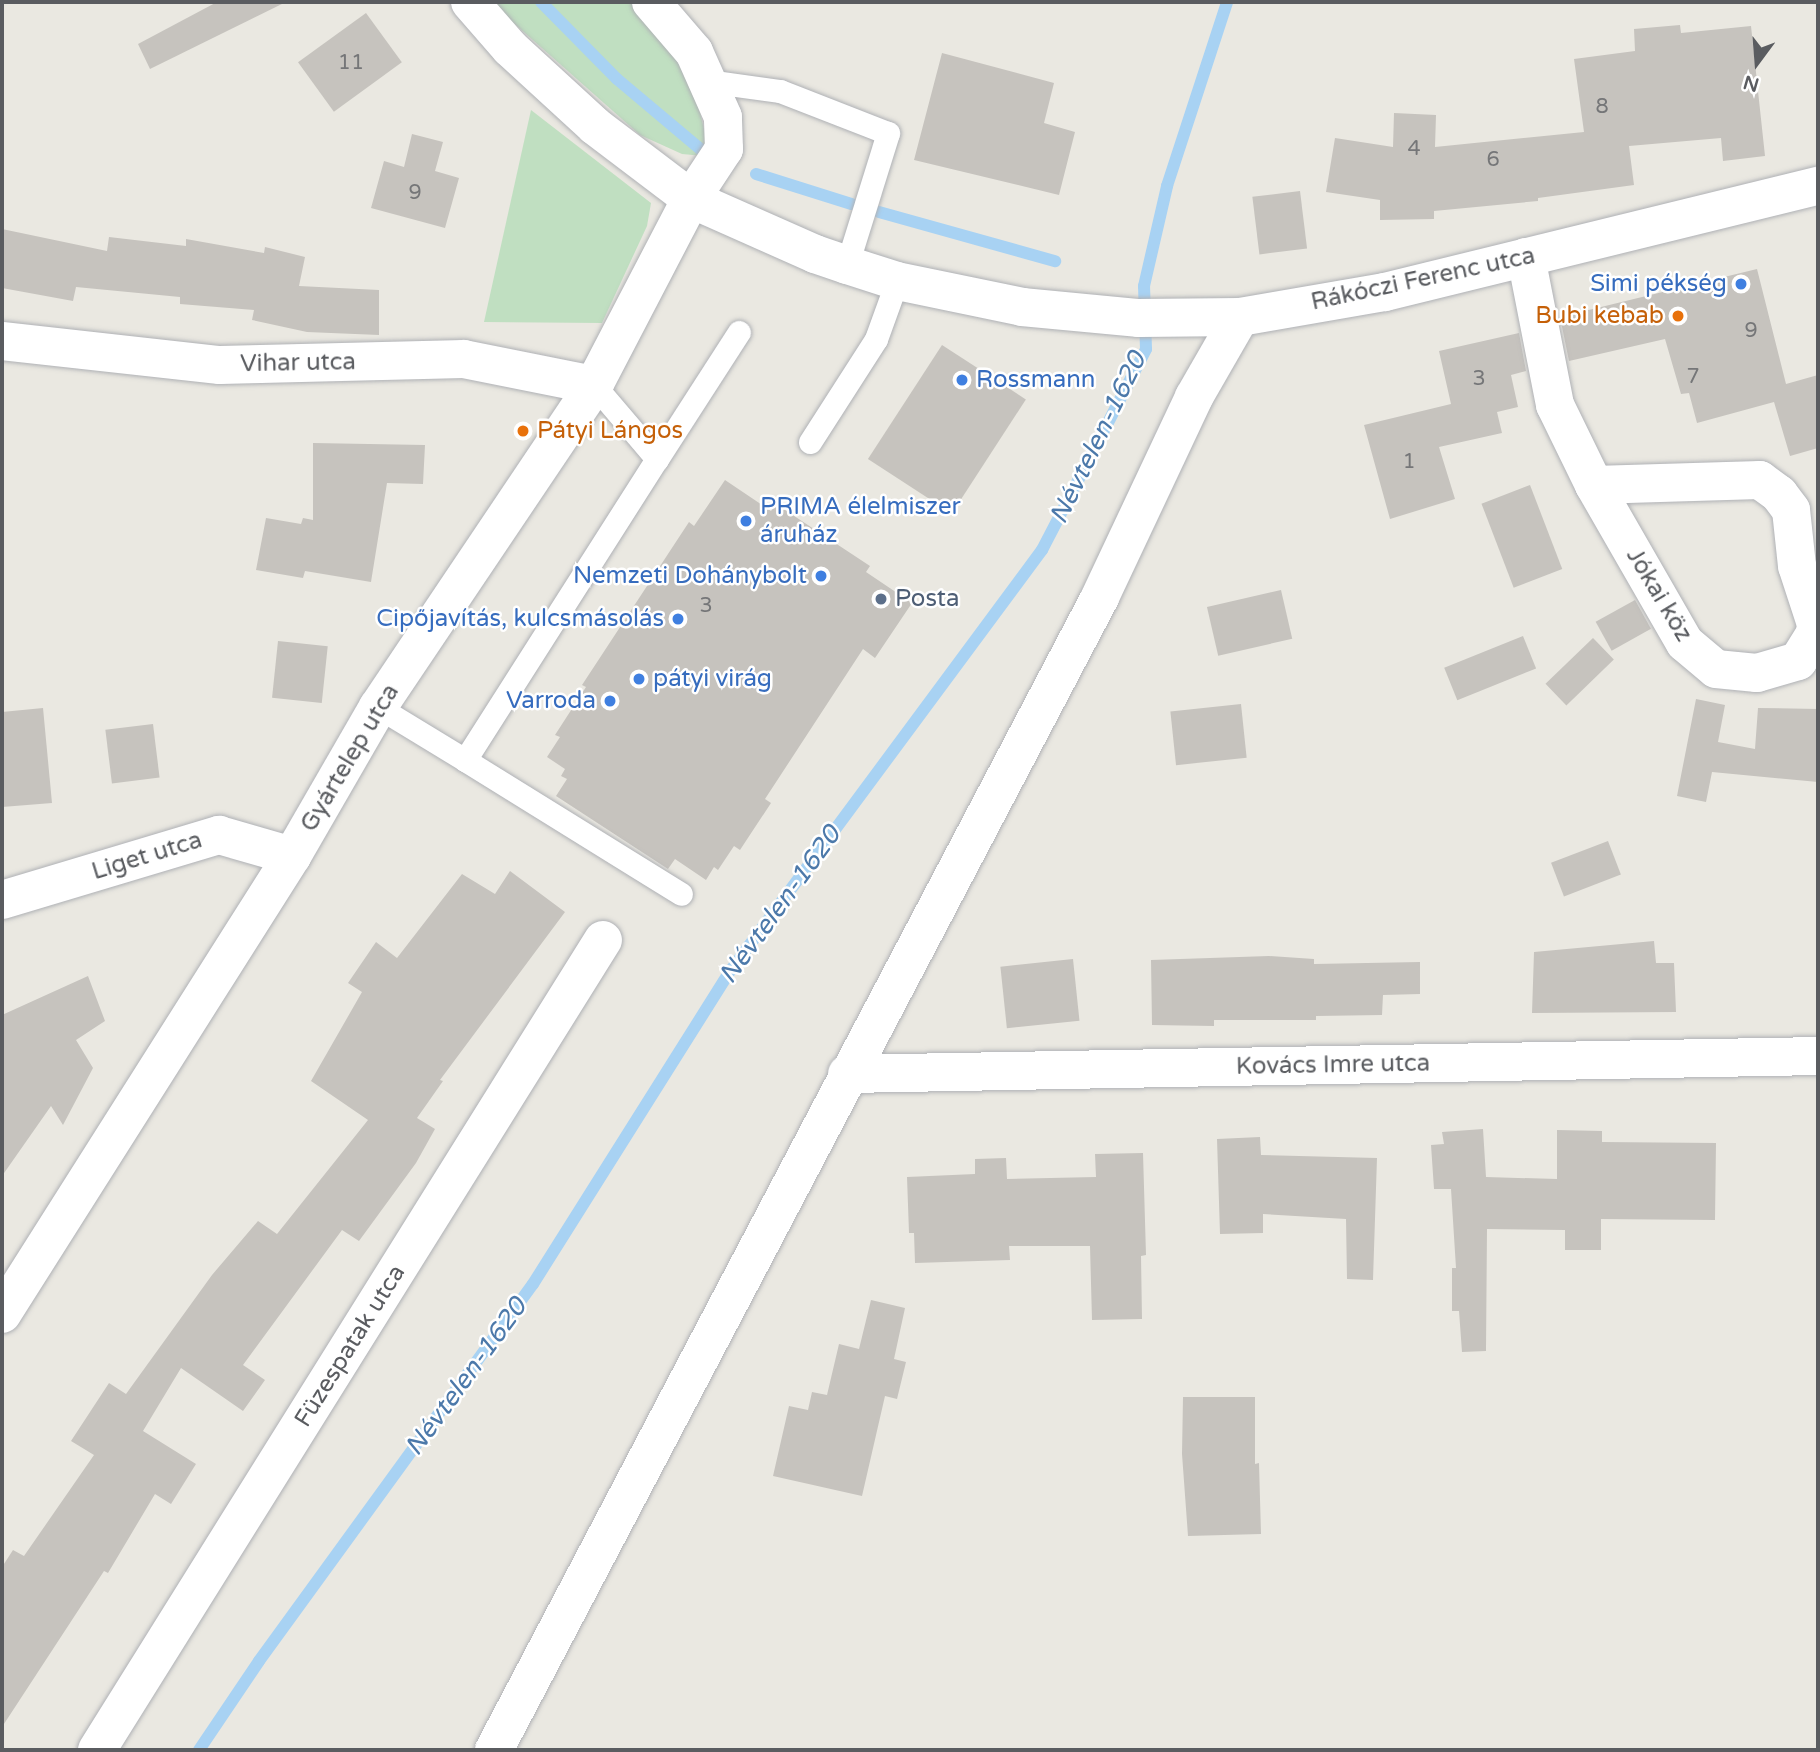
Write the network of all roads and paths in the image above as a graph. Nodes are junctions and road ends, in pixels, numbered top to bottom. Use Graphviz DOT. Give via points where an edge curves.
graph roads {
  1 [pos="470,2"];
  2 [pos="651,2"];
  3 [pos="707,81"];
  4 [pos="1818,186"];
  5 [pos="691,199"];
  6 [pos="1526,257"];
  7 [pos="847,265"];
  8 [pos="897,281"];
  9 [pos="1240,317"];
  10 [pos="739,332"];
  11 [pos="2,341"];
  12 [pos="593,385"];
  13 [pos="810,442"];
  14 [pos="657,459"];
  15 [pos="1594,485"];
  16 [pos="378,706"];
  17 [pos="465,761"];
  18 [pos="292,856"];
  19 [pos="681,894"];
  20 [pos="2,900"];
  21 [pos="603,940"];
  22 [pos="1818,1056"];
  23 [pos="847,1074"];
  24 [pos="2,1314"];
  25 [pos="97,1750"];
  26 [pos="494,1750"];
  1 -- 5 [label="street, Rákóczi Ferenc utca" via="510,48 595,126"];
  2 -- 3 [label="street, Gyártelep utca" via="694,52"];
  3 -- 5 [label="street, Gyártelep utca" via="723,117 723,149"];
  3 -- 7 [label="lane" via="780,91 888,133"];
  4 -- 6 [label="street, Rákóczi Ferenc utca"];
  5 -- 7 [label="street, Rákóczi Ferenc utca"];
  5 -- 12 [label="street, Gyártelep utca"];
  6 -- 9 [label="street, Rákóczi Ferenc utca" via="1385,292"];
  6 -- 15 [label="street, Jókai köz" via="1555,405"];
  7 -- 8 [label="street, Rákóczi Ferenc utca"];
  8 -- 9 [label="street, Rákóczi Ferenc utca" via="1022,307 1139,318"];
  8 -- 13 [label="lane" via="876,339"];
  9 -- 23 [label="street" via="1194,397 1100,597"];
  10 -- 14 [label="lane"];
  11 -- 12 [label="street, Vihar utca" via="220,365 464,359"];
  12 -- 14 [label="lane"];
  12 -- 16 [label="street, Gyártelep utca"];
  14 -- 17 [label="lane"];
  15 -- 15 [label="street, Jókai köz" via="1685,643 1716,669 1757,673 1798,661 1816,624 1797,566 1791,510 1779,494 1760,480"];
  16 -- 17 [label="lane"];
  16 -- 18 [label="street, Gyártelep utca"];
  17 -- 19 [label="lane"];
  18 -- 20 [label="street, Liget utca" via="219,835"];
  18 -- 24 [label="street, Gyártelep utca"];
  21 -- 25 [label="street, Füzespatak utca"];
  22 -- 23 [label="street, Kovács Imre utca"];
  23 -- 26 [label="street"];
}
